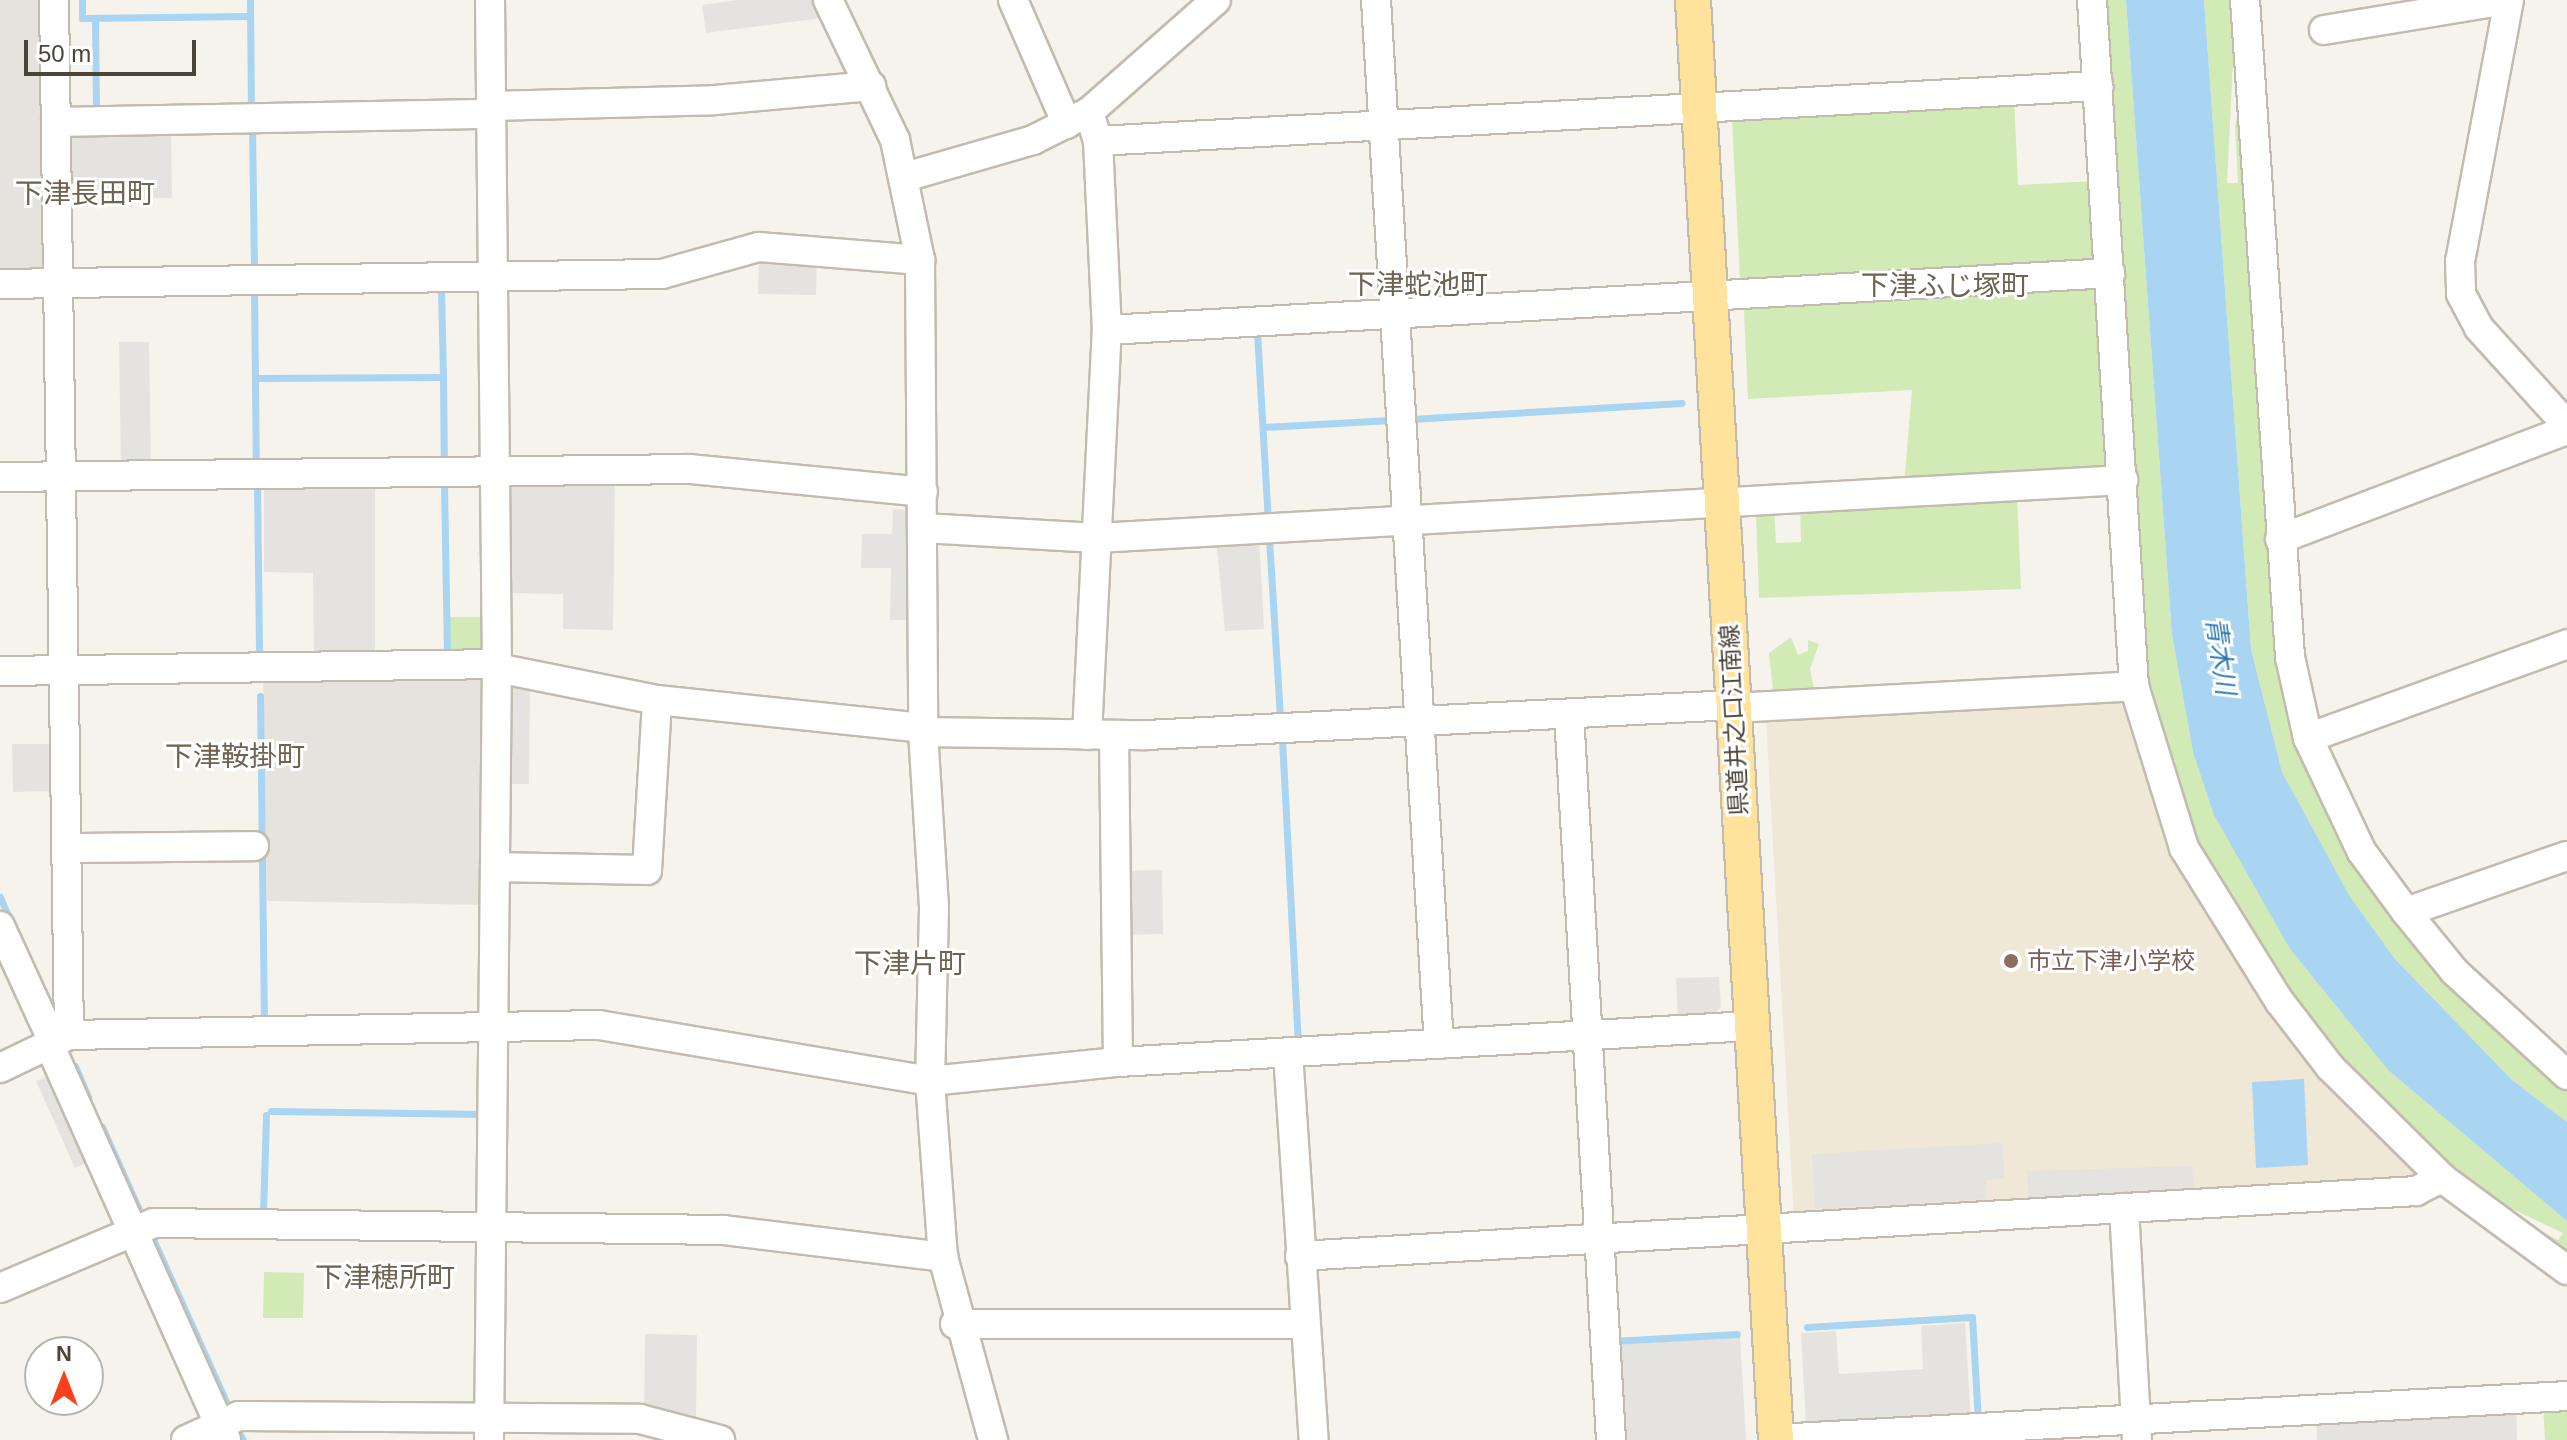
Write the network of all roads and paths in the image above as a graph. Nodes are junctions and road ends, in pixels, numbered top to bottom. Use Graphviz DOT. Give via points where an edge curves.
graph roads {
  1 [pos="54,0"];
  2 [pos="490,0"];
  3 [pos="828,0"];
  4 [pos="1013,0"];
  5 [pos="1216,0"];
  6 [pos="1376,0"];
  7 [pos="1693,0"];
  8 [pos="2092,0"];
  9 [pos="2245,0"];
  10 [pos="2507,0"];
  11 [pos="2324,30"];
  12 [pos="871,86"];
  13 [pos="2098,86"];
  14 [pos="1699,108"];
  15 [pos="491,110"];
  16 [pos="1078,118"];
  17 [pos="56,122"];
  18 [pos="1383,125"];
  19 [pos="1098,141"];
  20 [pos="905,177"];
  21 [pos="920,260"];
  22 [pos="2110,273"];
  23 [pos="493,275"];
  24 [pos="59,283"];
  25 [pos="0,284"];
  26 [pos="1710,297"];
  27 [pos="1395,314"];
  28 [pos="1107,330"];
  29 [pos="2567,428"];
  30 [pos="495,473"];
  31 [pos="0,477"];
  32 [pos="62,477"];
  33 [pos="2123,480"];
  34 [pos="923,492"];
  35 [pos="1721,503"];
  36 [pos="1408,521"];
  37 [pos="923,528"];
  38 [pos="1097,538"];
  39 [pos="2280,539"];
  40 [pos="2567,644"];
  41 [pos="497,666"];
  42 [pos="64,670"];
  43 [pos="0,671"];
  44 [pos="2134,686"];
  45 [pos="657,700"];
  46 [pos="1733,707"];
  47 [pos="1569,714"];
  48 [pos="1420,721"];
  49 [pos="923,730"];
  50 [pos="1100,735"];
  51 [pos="2308,738"];
  52 [pos="254,846"];
  53 [pos="67,848"];
  54 [pos="2567,856"];
  55 [pos="495,867"];
  56 [pos="2406,912"];
  57 [pos="0,926"];
  58 [pos="494,1026"];
  59 [pos="1751,1026"];
  60 [pos="1588,1035"];
  61 [pos="58,1042"];
  62 [pos="1439,1044"];
  63 [pos="1288,1053"];
  64 [pos="1118,1062"];
  65 [pos="0,1068"];
  66 [pos="2567,1075"];
  67 [pos="930,1081"];
  68 [pos="2442,1178"];
  69 [pos="2124,1208"];
  70 [pos="492,1227"];
  71 [pos="1765,1229"];
  72 [pos="133,1231"];
  73 [pos="1599,1238"];
  74 [pos="1300,1256"];
  75 [pos="943,1257"];
  76 [pos="2567,1270"];
  77 [pos="0,1288"];
  78 [pos="955,1324"];
  79 [pos="1304,1324"];
  80 [pos="2567,1396"];
  81 [pos="490,1430"];
  82 [pos="2136,1430"];
  83 [pos="223,1432"];
  84 [pos="186,1440"];
  85 [pos="720,1440"];
  86 [pos="993,1440"];
  87 [pos="1314,1440"];
  88 [pos="1611,1440"];
  89 [pos="1776,1440"];
  1 -- 17 [label="street"];
  2 -- 15 [label="street"];
  3 -- 12 [label="street"];
  4 -- 16 [label="street"];
  5 -- 16 [label="street"];
  6 -- 18 [label="street"];
  7 -- 14 [label="main road, 県道井之口江南線"];
  8 -- 13 [label="street"];
  9 -- 39 [label="street"];
  10 -- 11 [label="street"];
  10 -- 29 [label="street" via="2460,261 2461,294 2479,328"];
  12 -- 15 [label="street" via="715,100"];
  12 -- 20 [label="street"];
  13 -- 14 [label="street"];
  13 -- 22 [label="street"];
  14 -- 18 [label="street"];
  14 -- 26 [label="main road, 県道井之口江南線"];
  15 -- 17 [label="street"];
  15 -- 23 [label="street"];
  16 -- 19 [label="street"];
  16 -- 20 [label="street"];
  17 -- 24 [label="street"];
  18 -- 19 [label="street"];
  18 -- 27 [label="street"];
  19 -- 28 [label="street"];
  20 -- 21 [label="street"];
  21 -- 23 [label="street" via="759,247 662,274"];
  21 -- 34 [label="street"];
  22 -- 26 [label="street"];
  22 -- 33 [label="street"];
  23 -- 24 [label="street"];
  23 -- 30 [label="street"];
  24 -- 25 [label="street"];
  24 -- 32 [label="street"];
  26 -- 27 [label="street"];
  26 -- 35 [label="main road, 県道井之口江南線"];
  27 -- 28 [label="street"];
  27 -- 36 [label="street"];
  28 -- 38 [label="street"];
  29 -- 39 [label="street"];
  30 -- 32 [label="street"];
  30 -- 34 [label="street" via="690,469"];
  30 -- 41 [label="street"];
  31 -- 32 [label="street"];
  32 -- 42 [label="street"];
  33 -- 35 [label="street"];
  33 -- 44 [label="street"];
  34 -- 37 [label="street"];
  35 -- 36 [label="street"];
  35 -- 46 [label="main road, 県道井之口江南線"];
  36 -- 38 [label="street"];
  36 -- 48 [label="street"];
  37 -- 38 [label="street"];
  37 -- 49 [label="street"];
  38 -- 50 [label="street"];
  39 -- 51 [label="street" via="2290,657"];
  40 -- 51 [label="street"];
  41 -- 42 [label="street"];
  41 -- 45 [label="street"];
  41 -- 55 [label="street"];
  42 -- 43 [label="street"];
  42 -- 53 [label="street"];
  44 -- 46 [label="street"];
  44 -- 68 [label="street" via="2184,848 2221,914 2330,1067"];
  45 -- 49 [label="street"];
  45 -- 55 [label="street" via="647,870"];
  46 -- 47 [label="street"];
  46 -- 59 [label="main road, 県道井之口江南線"];
  47 -- 48 [label="street"];
  47 -- 60 [label="street"];
  48 -- 50 [label="street"];
  48 -- 62 [label="street"];
  49 -- 50 [label="street"];
  49 -- 67 [label="street" via="934,908"];
  50 -- 64 [label="street"];
  51 -- 56 [label="street" via="2362,852"];
  52 -- 53 [label="street"];
  53 -- 61 [label="street"];
  54 -- 56 [label="street"];
  55 -- 58 [label="street"];
  56 -- 66 [label="street" via="2455,972"];
  57 -- 61 [label="street"];
  58 -- 61 [label="street"];
  58 -- 67 [label="street" via="599,1025"];
  58 -- 70 [label="street"];
  59 -- 60 [label="street"];
  59 -- 71 [label="main road, 県道井之口江南線"];
  60 -- 62 [label="street"];
  60 -- 73 [label="street"];
  61 -- 65 [label="street"];
  61 -- 72 [label="street"];
  62 -- 63 [label="street"];
  63 -- 64 [label="street"];
  63 -- 74 [label="street"];
  64 -- 67 [label="street"];
  67 -- 75 [label="street"];
  68 -- 69 [label="street" via="2416,1191"];
  68 -- 76 [label="street"];
  69 -- 71 [label="street"];
  69 -- 82 [label="street"];
  70 -- 72 [label="street" via="154,1223"];
  70 -- 75 [label="street" via="724,1230"];
  70 -- 81 [label="street"];
  71 -- 73 [label="street"];
  71 -- 89 [label="main road, 県道井之口江南線"];
  72 -- 77 [label="street"];
  72 -- 83 [label="street"];
  73 -- 74 [label="street"];
  73 -- 88 [label="street"];
  74 -- 79 [label="street"];
  75 -- 78 [label="street"];
  78 -- 79 [label="street"];
  78 -- 86 [label="street"];
  79 -- 87 [label="street"];
  80 -- 82 [label="street"];
  81 -- 83 [label="street" via="239,1416"];
  81 -- 85 [label="street" via="640,1419"];
  82 -- 89 [label="street"];
  83 -- 84 [label="street"];
}
